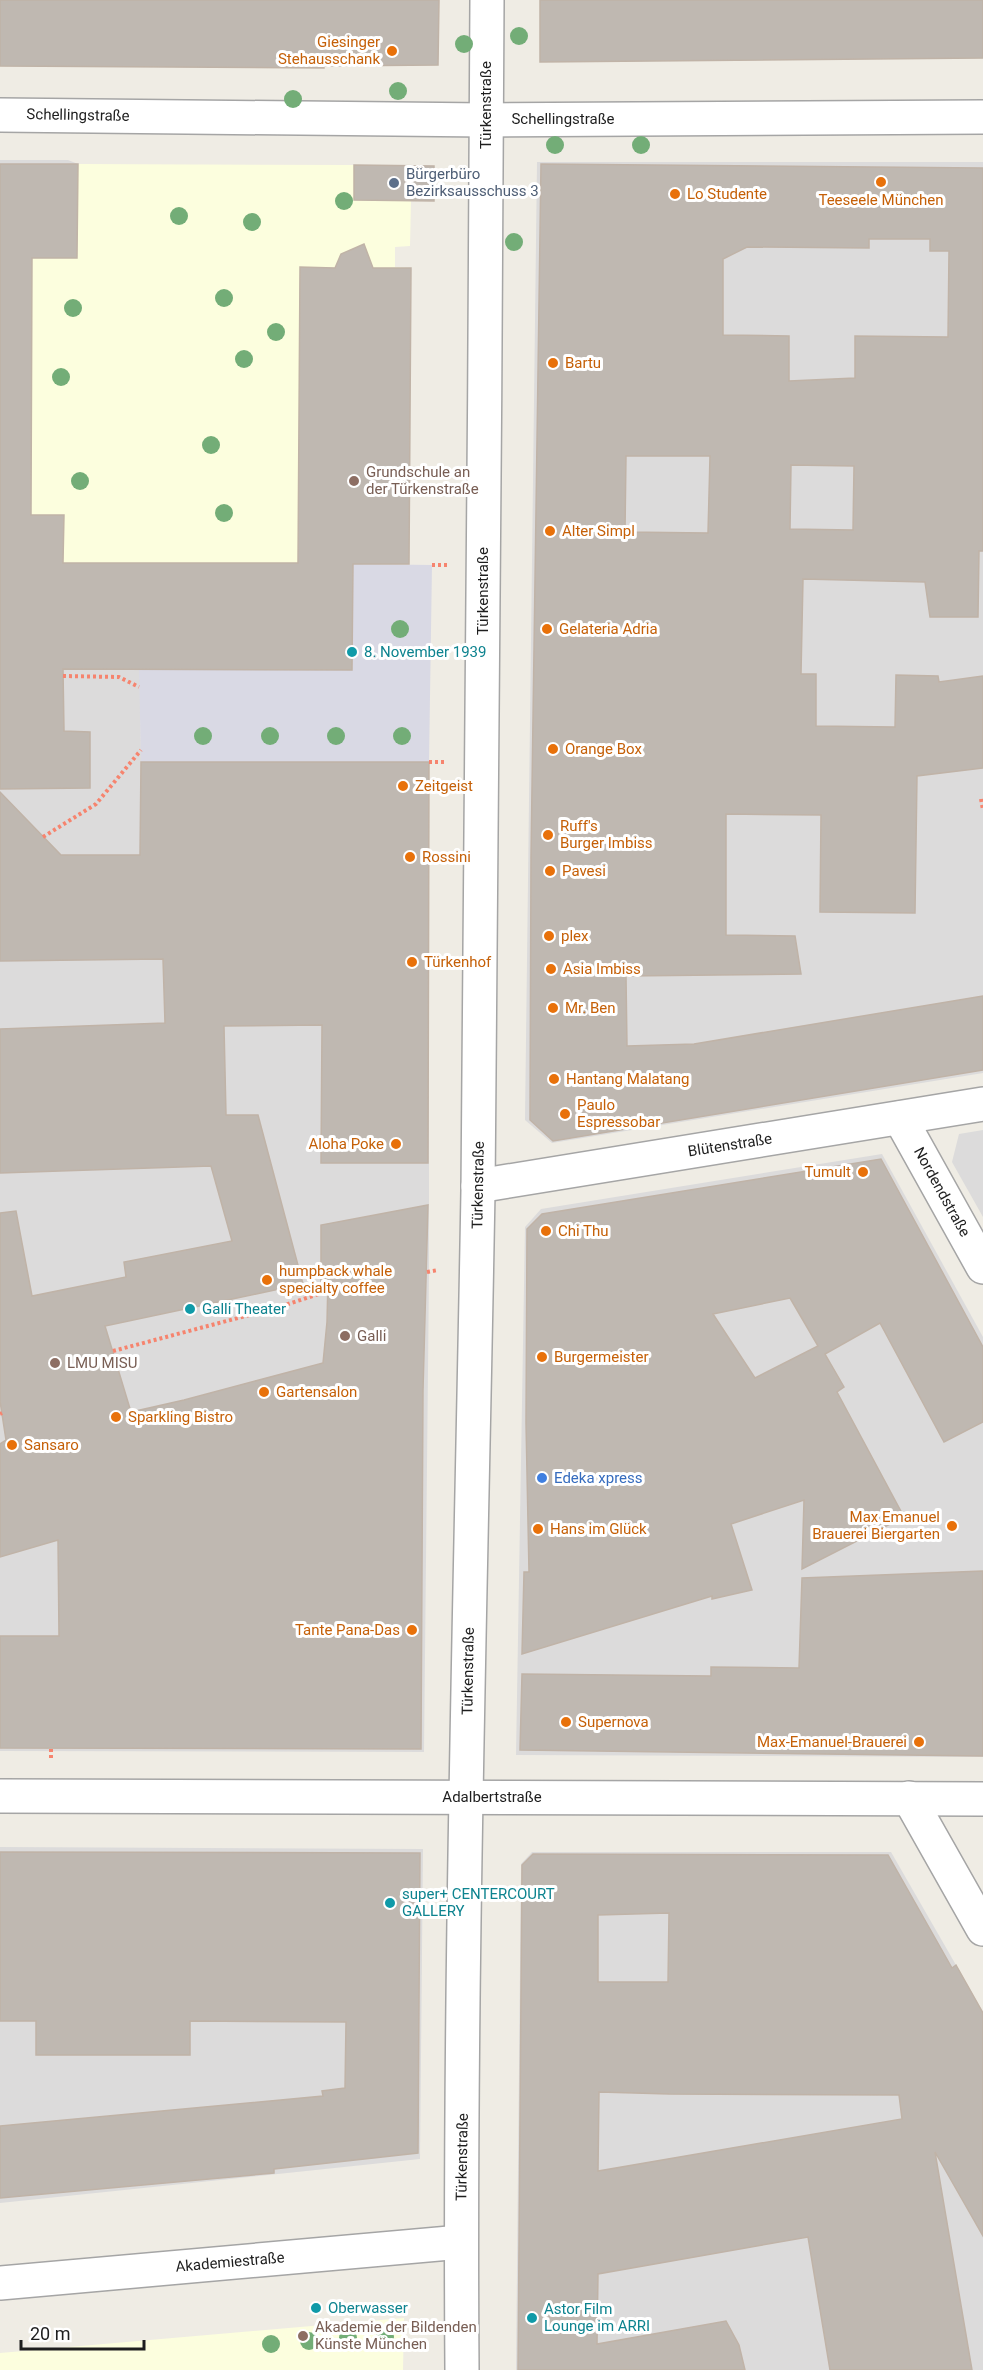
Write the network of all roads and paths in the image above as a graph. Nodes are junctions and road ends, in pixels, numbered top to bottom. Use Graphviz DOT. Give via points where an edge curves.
graph roads {
  1 [pos="487,0"];
  2 [pos="0,115"];
  3 [pos="983,117"];
  4 [pos="486,120"];
  5 [pos="432,565"];
  6 [pos="447,565"];
  7 [pos="63,676"];
  8 [pos="140,687"];
  9 [pos="141,750"];
  10 [pos="429,762"];
  11 [pos="444,762"];
  12 [pos="981,800"];
  13 [pos="983,810"];
  14 [pos="43,837"];
  15 [pos="983,1104"];
  16 [pos="900,1118"];
  17 [pos="478,1186"];
  18 [pos="983,1267"];
  19 [pos="438,1270"];
  20 [pos="427,1272"];
  21 [pos="328,1291"];
  22 [pos="113,1351"];
  23 [pos="0,1796"];
  24 [pos="466,1797"];
  25 [pos="909,1798"];
  26 [pos="983,1799"];
  27 [pos="983,1929"];
  28 [pos="461,2242"];
  29 [pos="0,2283"];
  30 [pos="462,2370"];
  1 -- 4 [label="street, Türkenstraße"];
  2 -- 4 [label="street, Schellingstraße"];
  3 -- 4 [label="street, Schellingstraße"];
  4 -- 17 [label="street, Türkenstraße"];
  5 -- 6 [label="path"];
  7 -- 8 [label="path" via="119,677"];
  9 -- 14 [label="path" via="96,804"];
  10 -- 11 [label="path"];
  12 -- 13 [label="path"];
  15 -- 16 [label="street, Blütenstraße"];
  16 -- 17 [label="street, Blütenstraße"];
  16 -- 18 [label="street, Nordendstraße"];
  17 -- 24 [label="street, Türkenstraße"];
  19 -- 20 [label="path"];
  21 -- 22 [label="path"];
  23 -- 24 [label="street, Adalbertstraße"];
  24 -- 25 [label="street, Adalbertstraße"];
  24 -- 28 [label="street, Türkenstraße"];
  25 -- 26 [label="street, Adalbertstraße"];
  25 -- 27 [label="street"];
  28 -- 29 [label="street, Akademiestraße"];
  28 -- 30 [label="street, Türkenstraße"];
}
